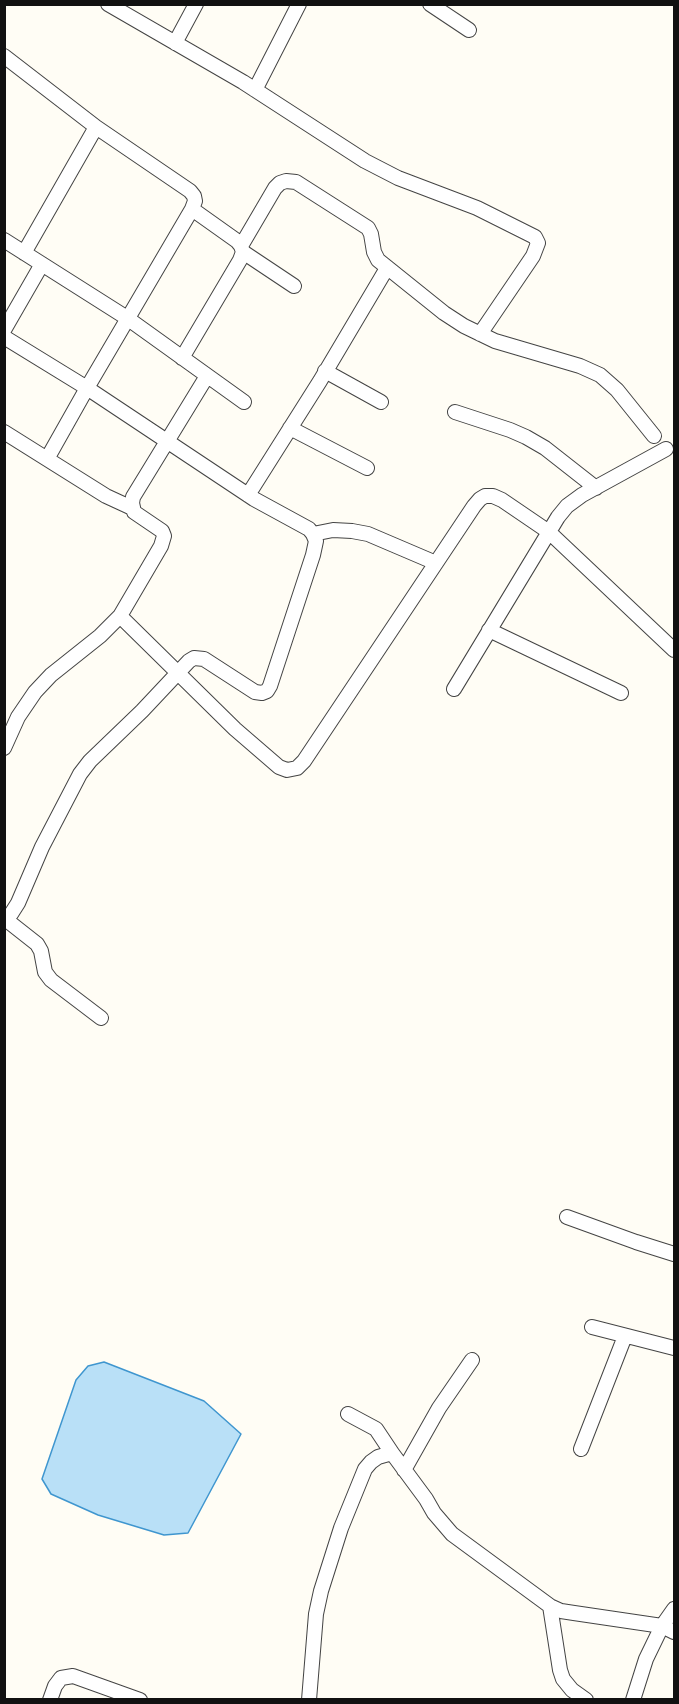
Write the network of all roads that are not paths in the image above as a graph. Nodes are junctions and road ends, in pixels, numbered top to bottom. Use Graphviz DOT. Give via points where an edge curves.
graph roads {
  1 [pos="108,4"];
  2 [pos="196,4"];
  3 [pos="299,4"];
  4 [pos="430,4"];
  5 [pos="469,30"];
  6 [pos="175,44"];
  7 [pos="4,56"];
  8 [pos="255,90"];
  9 [pos="96,127"];
  10 [pos="192,209"];
  11 [pos="4,240"];
  12 [pos="242,249"];
  13 [pos="24,253"];
  14 [pos="42,264"];
  15 [pos="387,268"];
  16 [pos="294,286"];
  17 [pos="127,318"];
  18 [pos="4,330"];
  19 [pos="480,334"];
  20 [pos="4,337"];
  21 [pos="182,358"];
  22 [pos="325,371"];
  23 [pos="207,376"];
  24 [pos="87,388"];
  25 [pos="244,402"];
  26 [pos="381,402"];
  27 [pos="455,412"];
  28 [pos="290,428"];
  29 [pos="4,432"];
  30 [pos="167,442"];
  31 [pos="664,446"];
  32 [pos="47,459"];
  33 [pos="367,468"];
  34 [pos="596,488"];
  35 [pos="248,495"];
  36 [pos="132,508"];
  37 [pos="549,532"];
  38 [pos="313,534"];
  39 [pos="436,563"];
  40 [pos="120,616"];
  41 [pos="489,630"];
  42 [pos="675,650"];
  43 [pos="178,673"];
  44 [pos="454,689"];
  45 [pos="621,693"];
  46 [pos="7,732"];
  47 [pos="4,748"];
  48 [pos="4,917"];
  49 [pos="101,1018"];
  50 [pos="567,1217"];
  51 [pos="675,1254"];
  52 [pos="592,1327"];
  53 [pos="625,1336"];
  54 [pos="675,1348"];
  55 [pos="472,1360"];
  56 [pos="348,1414"];
  57 [pos="581,1449"];
  58 [pos="392,1453"];
  59 [pos="404,1470"];
  60 [pos="550,1606"];
  61 [pos="675,1609"];
  62 [pos="668,1629"];
  63 [pos="50,1700"];
  64 [pos="140,1700"];
  65 [pos="309,1700"];
  66 [pos="586,1700"];
  67 [pos="633,1700"];
  1 -- 6 [label="street"];
  2 -- 6 [label="street"];
  3 -- 8 [label="street"];
  4 -- 5 [label="street"];
  6 -- 8 [label="street"];
  7 -- 9 [label="street"];
  8 -- 19 [label="street" via="365,161 535,237 538,243 533,256"];
  9 -- 10 [label="street" via="190,191 195,201"];
  9 -- 13 [label="street"];
  10 -- 12 [label="street"];
  10 -- 17 [label="street"];
  11 -- 13 [label="street"];
  12 -- 15 [label="street" via="279,183 296,182 368,228 374,252"];
  12 -- 16 [label="street"];
  12 -- 21 [label="street" via="240,260"];
  13 -- 14 [label="street"];
  14 -- 17 [label="street"];
  14 -- 18 [label="street"];
  15 -- 19 [label="street" via="444,313"];
  15 -- 22 [label="street"];
  17 -- 21 [label="street"];
  17 -- 24 [label="street"];
  19 -- 31 [label="street" via="600,375"];
  20 -- 24 [label="street"];
  21 -- 23 [label="street"];
  22 -- 26 [label="street"];
  22 -- 28 [label="street"];
  23 -- 25 [label="street"];
  23 -- 30 [label="street"];
  24 -- 30 [label="street"];
  24 -- 32 [label="street"];
  27 -- 34 [label="street" via="526,437"];
  28 -- 33 [label="street"];
  28 -- 35 [label="street"];
  29 -- 32 [label="street"];
  30 -- 35 [label="street"];
  30 -- 36 [label="street" via="133,497"];
  31 -- 34 [label="street"];
  32 -- 36 [label="street"];
  34 -- 37 [label="street" via="567,506"];
  35 -- 38 [label="street" via="309,528"];
  36 -- 40 [label="street" via="164,536"];
  37 -- 39 [label="street" via="502,500 485,496"];
  37 -- 41 [label="street"];
  37 -- 42 [label="street"];
  38 -- 39 [label="street" via="333,530 368,534"];
  38 -- 43 [label="street" via="313,555 267,691 255,692 199,657"];
  39 -- 43 [label="street" via="297,768 287,770 279,766"];
  40 -- 43 [label="street"];
  40 -- 46 [label="street" via="51,675"];
  41 -- 44 [label="street"];
  41 -- 45 [label="street"];
  43 -- 48 [label="street" via="80,774 18,903 11,915"];
  46 -- 47 [label="street"];
  48 -- 49 [label="street" via="37,944 51,980"];
  50 -- 51 [label="street"];
  52 -- 53 [label="street"];
  53 -- 54 [label="street"];
  53 -- 57 [label="street"];
  55 -- 59 [label="street"];
  56 -- 58 [label="street" via="376,1429"];
  58 -- 59 [label="street"];
  58 -- 65 [label="street" via="378,1457 365,1469 332,1556 316,1614"];
  59 -- 60 [label="street" via="452,1534"];
  60 -- 62 [label="street"];
  60 -- 66 [label="street" via="563,1679"];
  61 -- 62 [label="street"];
  62 -- 67 [label="street" via="646,1659"];
  63 -- 64 [label="street" via="61,1678 73,1676"];
}
